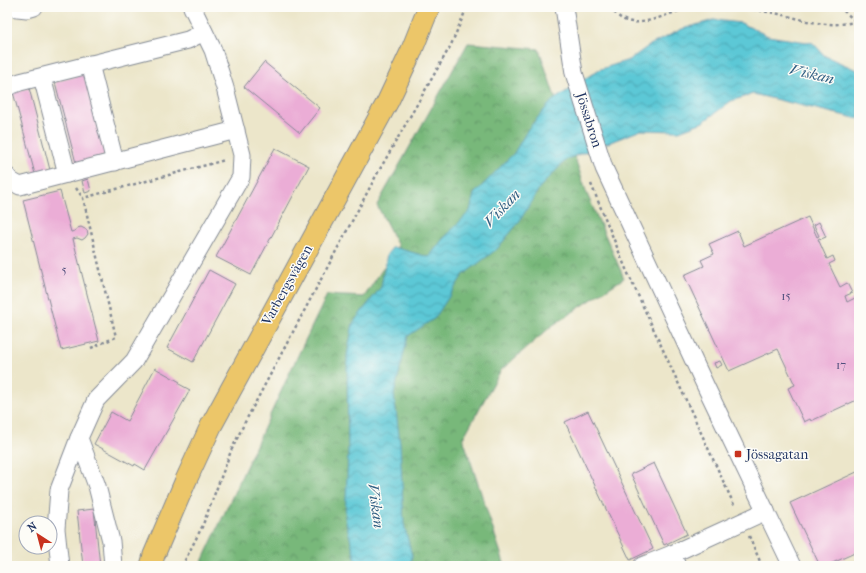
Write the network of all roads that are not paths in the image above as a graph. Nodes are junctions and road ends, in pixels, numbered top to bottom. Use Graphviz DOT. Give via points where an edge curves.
graph roads {
  1 [pos="8,7"];
  2 [pos="34,7"];
  3 [pos="192,7"];
  4 [pos="429,7"];
  5 [pos="564,7"];
  6 [pos="204,32"];
  7 [pos="90,64"];
  8 [pos="42,76"];
  9 [pos="7,87"];
  10 [pos="229,132"];
  11 [pos="115,162"];
  12 [pos="67,174"];
  13 [pos="7,176"];
  14 [pos="80,438"];
  15 [pos="766,511"];
  16 [pos="674,560"];
  17 [pos="60,566"];
  18 [pos="113,566"];
  19 [pos="151,566"];
  20 [pos="642,566"];
  21 [pos="792,566"];
  1 -- 2 [label="street"];
  3 -- 6 [label="street"];
  4 -- 19 [label="main road, Varbergsvägen" via="412,52 388,101 211,426"];
  5 -- 15 [label="street, Jössabron" via="574,73 604,168"];
  6 -- 7 [label="street" via="188,40"];
  6 -- 10 [label="street" via="225,88"];
  7 -- 8 [label="street"];
  7 -- 11 [label="street"];
  8 -- 9 [label="street"];
  8 -- 12 [label="street"];
  10 -- 11 [label="street"];
  10 -- 14 [label="street" via="242,155 241,177 134,361 96,400"];
  11 -- 12 [label="street"];
  12 -- 13 [label="street" via="20,186"];
  14 -- 17 [label="street" via="58,490 56,529"];
  14 -- 18 [label="street" via="97,486 111,541"];
  15 -- 16 [label="street"];
  15 -- 21 [label="street"];
  16 -- 20 [label="street"];
}
